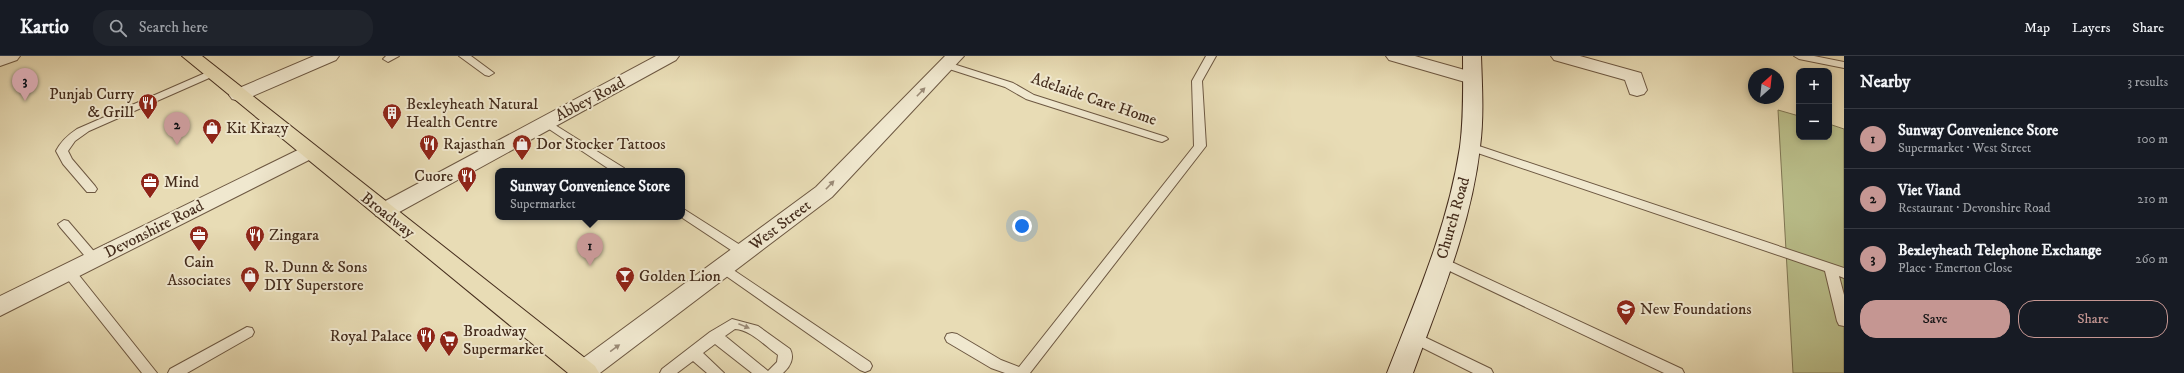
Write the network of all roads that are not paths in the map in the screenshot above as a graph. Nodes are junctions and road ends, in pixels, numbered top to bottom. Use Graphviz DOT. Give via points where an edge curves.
graph roads {
  1 [pos="11,56"];
  2 [pos="191,56"];
  3 [pos="330,56"];
  4 [pos="464,56"];
  5 [pos="670,56"];
  6 [pos="1211,56"];
  7 [pos="1394,56"];
  8 [pos="1472,56"];
  9 [pos="1560,56"];
  10 [pos="1799,56"];
  11 [pos="0,60"];
  12 [pos="951,61"];
  13 [pos="1844,65"];
  14 [pos="212,73"];
  15 [pos="489,73"];
  16 [pos="1472,78"];
  17 [pos="1637,90"];
  18 [pos="239,95"];
  19 [pos="547,123"];
  20 [pos="1162,139"];
  21 [pos="1470,147"];
  22 [pos="308,152"];
  23 [pos="615,168"];
  24 [pos="91,189"];
  25 [pos="384,211"];
  26 [pos="685,214"];
  27 [pos="64,224"];
  28 [pos="744,253"];
  29 [pos="94,260"];
  30 [pos="1441,262"];
  31 [pos="723,268"];
  32 [pos="1831,269"];
  33 [pos="69,272"];
  34 [pos="1844,274"];
  35 [pos="0,308"];
  36 [pos="1844,321"];
  37 [pos="247,332"];
  38 [pos="715,336"];
  39 [pos="1414,337"];
  40 [pos="952,338"];
  41 [pos="693,353"];
  42 [pos="865,366"];
  43 [pos="584,372"];
  44 [pos="670,372"];
  45 [pos="150,373"];
  46 [pos="175,373"];
  47 [pos="717,373"];
  48 [pos="762,373"];
  49 [pos="774,373"];
  50 [pos="1021,373"];
  51 [pos="1400,373"];
  52 [pos="1486,373"];
  53 [pos="1677,373"];
  1 -- 11 [label="street"];
  2 -- 14 [label="main road, Broadway"];
  3 -- 18 [label="street"];
  4 -- 15 [label="lane"];
  5 -- 19 [label="street, Abbey Road"];
  6 -- 50 [label="lane" via="1197,81 1200,146"];
  7 -- 16 [label="street"];
  8 -- 16 [label="street, Church Road"];
  9 -- 17 [label="street" via="1634,77"];
  10 -- 13 [label="lane"];
  12 -- 20 [label="lane, Adelaide Care Home" via="1009,85 1030,97"];
  28 -- 12 [label="street, West Street, one-way" via="824,192"];
  14 -- 18 [label="main road, Broadway"];
  14 -- 24 [label="lane" via="85,129 64,144 62,151 67,161"];
  16 -- 21 [label="street, Church Road"];
  18 -- 22 [label="main road, Broadway"];
  19 -- 23 [label="lane"];
  19 -- 25 [label="street, Abbey Road"];
  21 -- 30 [label="street, Church Road" via="1461,198"];
  21 -- 32 [label="lane"];
  22 -- 25 [label="main road, Broadway"];
  22 -- 29 [label="street, Devonshire Road"];
  25 -- 43 [label="main road, Broadway"];
  26 -- 28 [label="lane"];
  27 -- 29 [label="lane"];
  28 -- 31 [label="street, West Street"];
  29 -- 33 [label="street, Devonshire Road"];
  30 -- 39 [label="street, Church Road"];
  30 -- 53 [label="lane"];
  31 -- 42 [label="lane"];
  43 -- 31 [label="street, West Street, one-way"];
  32 -- 34 [label="lane"];
  32 -- 36 [label="lane"];
  33 -- 35 [label="street, Devonshire Road"];
  33 -- 45 [label="lane"];
  37 -- 46 [label="lane"];
  38 -- 41 [label="lane"];
  38 -- 48 [label="lane"];
  38 -- 49 [label="lane, one-way" via="732,324 748,326 785,353 784,364"];
  39 -- 51 [label="street, Church Road"];
  39 -- 52 [label="lane"];
  40 -- 50 [label="lane" via="996,364"];
  41 -- 44 [label="lane"];
  41 -- 47 [label="lane"];
}
